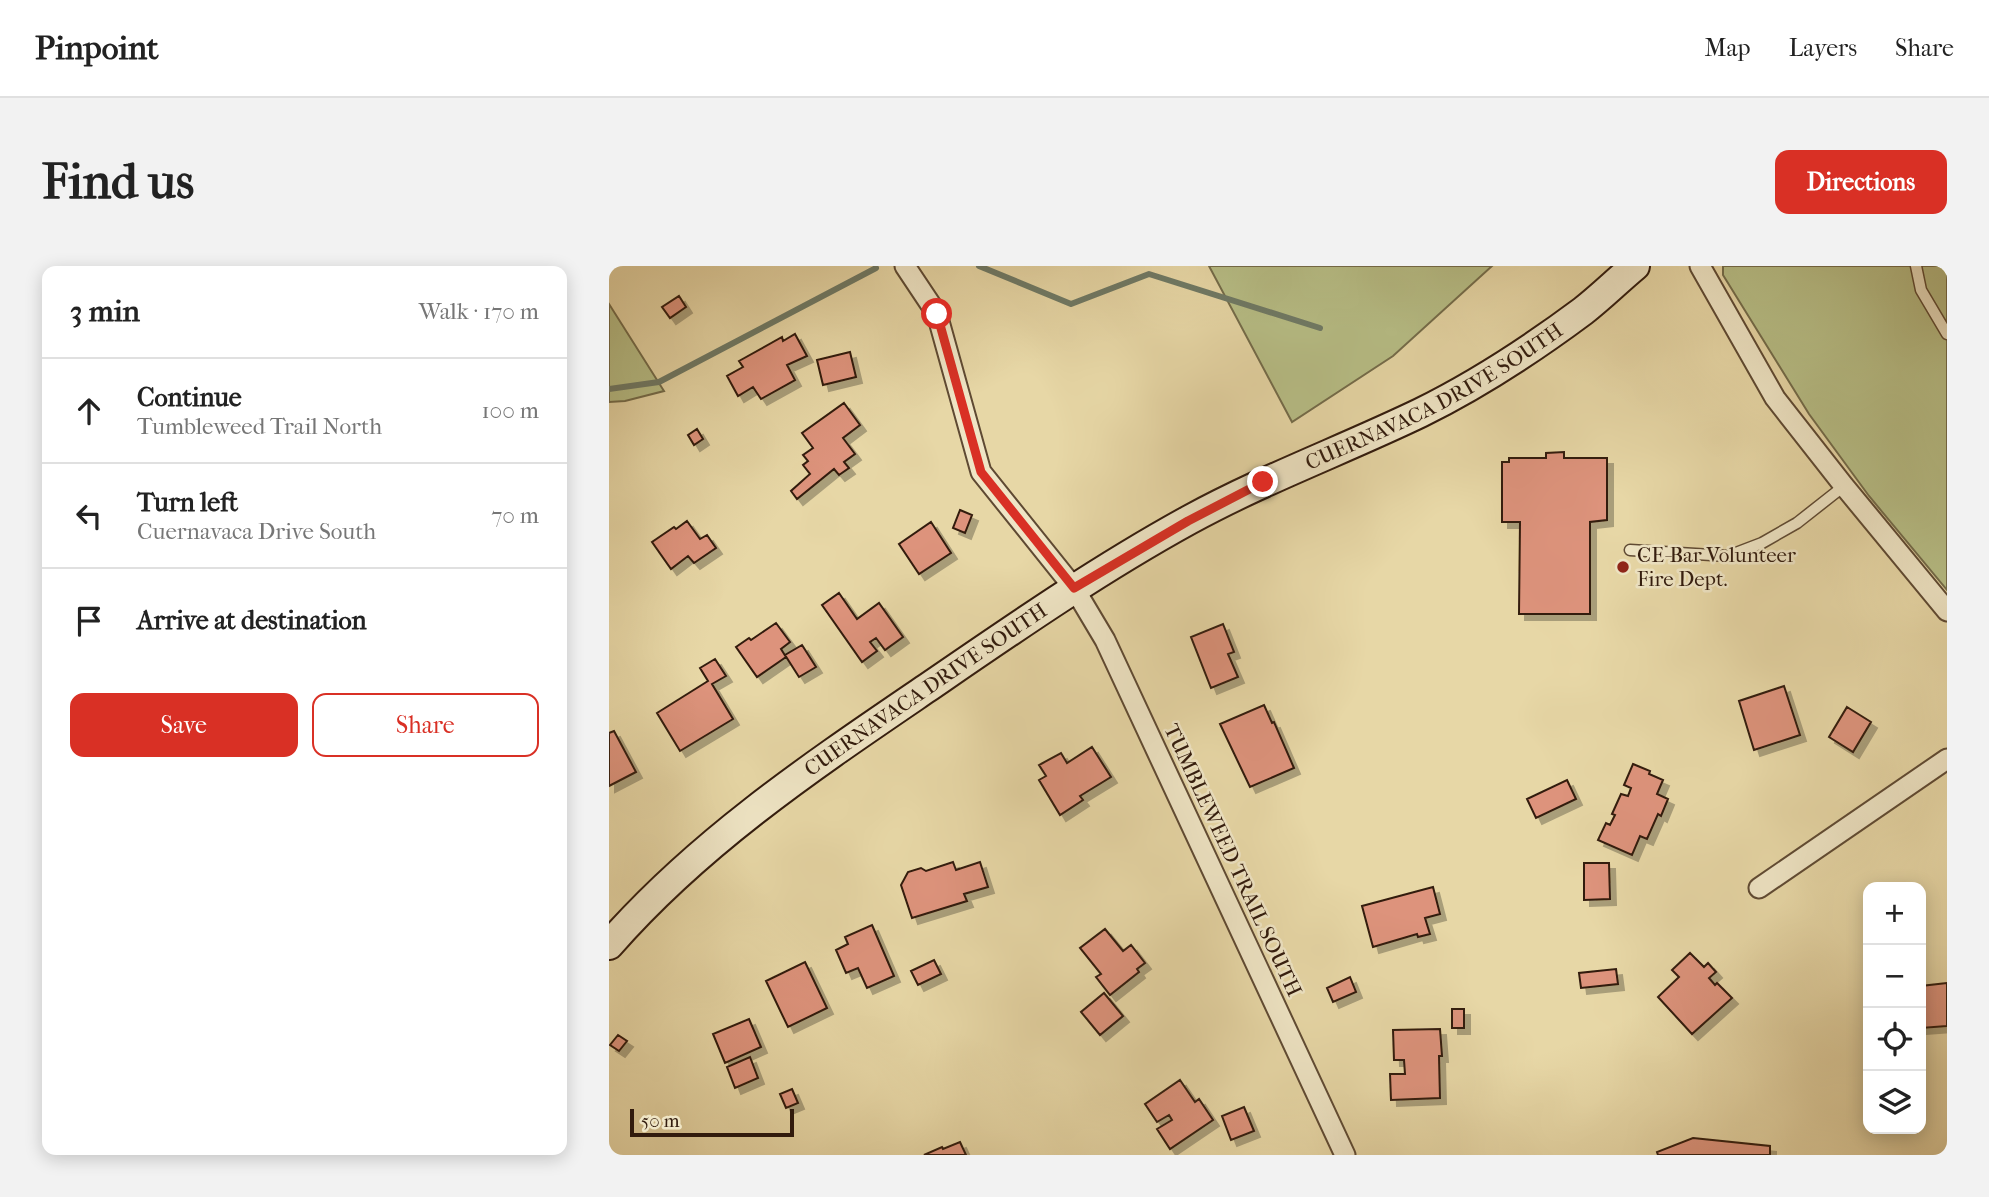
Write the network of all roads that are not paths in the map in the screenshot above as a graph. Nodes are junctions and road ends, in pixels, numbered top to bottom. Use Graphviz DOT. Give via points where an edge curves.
graph roads {
  1 [pos="905,266"];
  2 [pos="1635,266"];
  3 [pos="1700,266"];
  4 [pos="1916,266"];
  5 [pos="1947,334"];
  6 [pos="1844,486"];
  7 [pos="1630,550"];
  8 [pos="1074,588"];
  9 [pos="1947,611"];
  10 [pos="1947,759"];
  11 [pos="1759,888"];
  12 [pos="609,945"];
  13 [pos="1345,1155"];
  1 -- 8 [label="street, TUMBLEWEED TRAIL SOUTH" via="937,314 981,472"];
  2 -- 8 [label="street, CUERNAVACA DRIVE SOUTH" via="1500,369 1420,412 1252,488"];
  3 -- 6 [label="street" via="1775,398"];
  4 -- 5 [label="lane" via="1921,290"];
  6 -- 7 [label="lane" via="1797,523 1728,556"];
  6 -- 9 [label="street"];
  8 -- 12 [label="street, CUERNAVACA DRIVE SOUTH" via="799,775 719,838"];
  8 -- 13 [label="street, TUMBLEWEED TRAIL SOUTH" via="1105,640"];
  10 -- 11 [label="street"];
}
